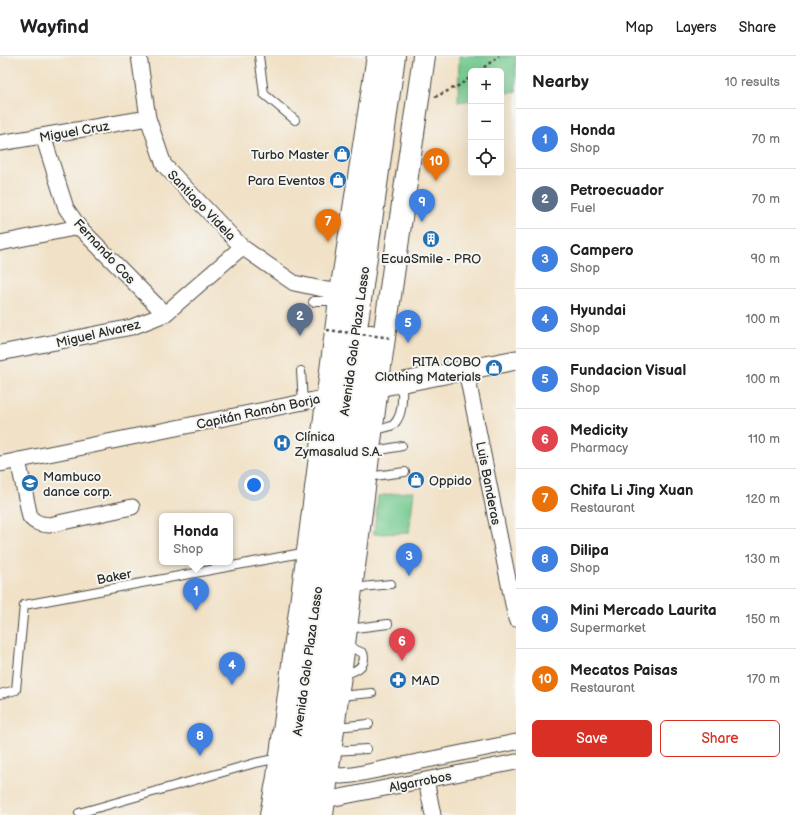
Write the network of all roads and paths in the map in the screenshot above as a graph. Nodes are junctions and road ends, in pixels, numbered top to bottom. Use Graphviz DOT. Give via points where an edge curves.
graph roads {
  1 [pos="139,56"];
  2 [pos="259,56"];
  3 [pos="378,56"];
  4 [pos="394,56"];
  5 [pos="409,56"];
  6 [pos="424,56"];
  7 [pos="499,56"];
  8 [pos="483,68"];
  9 [pos="468,78"];
  10 [pos="417,107"];
  11 [pos="148,118"];
  12 [pos="295,120"];
  13 [pos="43,136"];
  14 [pos="0,143"];
  15 [pos="80,227"];
  16 [pos="0,243"];
  17 [pos="242,247"];
  18 [pos="340,298"];
  19 [pos="313,302"];
  20 [pos="165,314"];
  21 [pos="327,330"];
  22 [pos="392,338"];
  23 [pos="0,353"];
  24 [pos="516,360"];
  25 [pos="466,370"];
  26 [pos="301,372"];
  27 [pos="402,383"];
  28 [pos="354,392"];
  29 [pos="303,402"];
  30 [pos="372,431"];
  31 [pos="402,446"];
  32 [pos="369,452"];
  33 [pos="18,460"];
  34 [pos="0,464"];
  35 [pos="405,472"];
  36 [pos="366,477"];
  37 [pos="132,507"];
  38 [pos="308,551"];
  39 [pos="392,584"];
  40 [pos="352,588"];
  41 [pos="516,619"];
  42 [pos="388,624"];
  43 [pos="346,637"];
  44 [pos="339,686"];
  45 [pos="372,693"];
  46 [pos="0,694"];
  47 [pos="369,724"];
  48 [pos="334,727"];
  49 [pos="516,742"];
  50 [pos="367,749"];
  51 [pos="331,751"];
  52 [pos="280,758"];
  53 [pos="516,762"];
  54 [pos="328,774"];
  55 [pos="426,780"];
  56 [pos="323,808"];
  57 [pos="79,813"];
  58 [pos="271,815"];
  59 [pos="285,815"];
  60 [pos="304,815"];
  61 [pos="433,815"];
  1 -- 11 [label="street, Santiago Videla"];
  2 -- 12 [label="lane" via="264,94"];
  3 -- 18 [label="main road, Avenida Galo Plaza Lasso"];
  4 -- 28 [label="main road, Avenida Galo Plaza Lasso"];
  5 -- 28 [label="main road, Avenida Galo Plaza Lasso" via="377,278"];
  6 -- 10 [label="main road, Avenida Galo Plaza Lasso"];
  7 -- 8 [label="path"];
  9 -- 10 [label="path"];
  10 -- 28 [label="main road, Avenida Galo Plaza Lasso"];
  11 -- 13 [label="street, Miguel Cruz"];
  11 -- 17 [label="street, Santiago Videla" via="164,165"];
  13 -- 14 [label="street, Miguel Cruz"];
  13 -- 15 [label="street, Fernando Cos" via="66,208"];
  15 -- 16 [label="street"];
  15 -- 20 [label="street, Fernando Cos"];
  17 -- 18 [label="street, Santiago Videla" via="294,283 327,290"];
  17 -- 20 [label="street, Miguel Alvarez"];
  18 -- 19 [label="lane"];
  18 -- 28 [label="main road, Avenida Galo Plaza Lasso"];
  20 -- 23 [label="street, Miguel Alvarez" via="132,327"];
  21 -- 22 [label="path, bridge"];
  24 -- 25 [label="street, Capitán Ramón Borja"];
  25 -- 27 [label="street, Capitán Ramón Borja"];
  25 -- 41 [label="street, Luis Banderas"];
  26 -- 29 [label="lane"];
  27 -- 28 [label="street, Capitán Ramón Borja"];
  27 -- 30 [label="lane" via="402,405 394,424"];
  28 -- 29 [label="street, Capitán Ramón Borja"];
  28 -- 30 [label="main road, Avenida Galo Plaza Lasso"];
  28 -- 38 [label="main road, Avenida Galo Plaza Lasso"];
  28 -- 59 [label="main road, Avenida Galo Plaza Lasso"];
  28 -- 60 [label="main road, Avenida Galo Plaza Lasso" via="341,557 315,724"];
  29 -- 33 [label="street, Capitán Ramón Borja"];
  30 -- 32 [label="main road, Avenida Galo Plaza Lasso"];
  31 -- 32 [label="lane"];
  32 -- 36 [label="main road, Avenida Galo Plaza Lasso"];
  33 -- 34 [label="street, Capitán Ramón Borja"];
  33 -- 37 [label="street" via="30,517 38,524 49,525"];
  35 -- 36 [label="lane"];
  36 -- 40 [label="main road, Avenida Galo Plaza Lasso"];
  38 -- 46 [label="lane, Baker" via="24,605 16,690"];
  38 -- 52 [label="main road, Avenida Galo Plaza Lasso"];
  39 -- 40 [label="lane"];
  40 -- 43 [label="main road, Avenida Galo Plaza Lasso"];
  42 -- 43 [label="lane"];
  43 -- 44 [label="main road, Avenida Galo Plaza Lasso"];
  44 -- 45 [label="lane"];
  44 -- 48 [label="main road, Avenida Galo Plaza Lasso"];
  47 -- 48 [label="lane"];
  48 -- 51 [label="main road, Avenida Galo Plaza Lasso"];
  49 -- 54 [label="street, Algarrobos" via="353,775"];
  50 -- 51 [label="lane"];
  51 -- 54 [label="main road, Avenida Galo Plaza Lasso"];
  52 -- 57 [label="lane"];
  52 -- 58 [label="main road, Avenida Galo Plaza Lasso"];
  53 -- 55 [label="street, Algarrobos"];
  54 -- 56 [label="main road, Avenida Galo Plaza Lasso"];
  55 -- 56 [label="street, Algarrobos"];
  55 -- 61 [label="street"];
}
